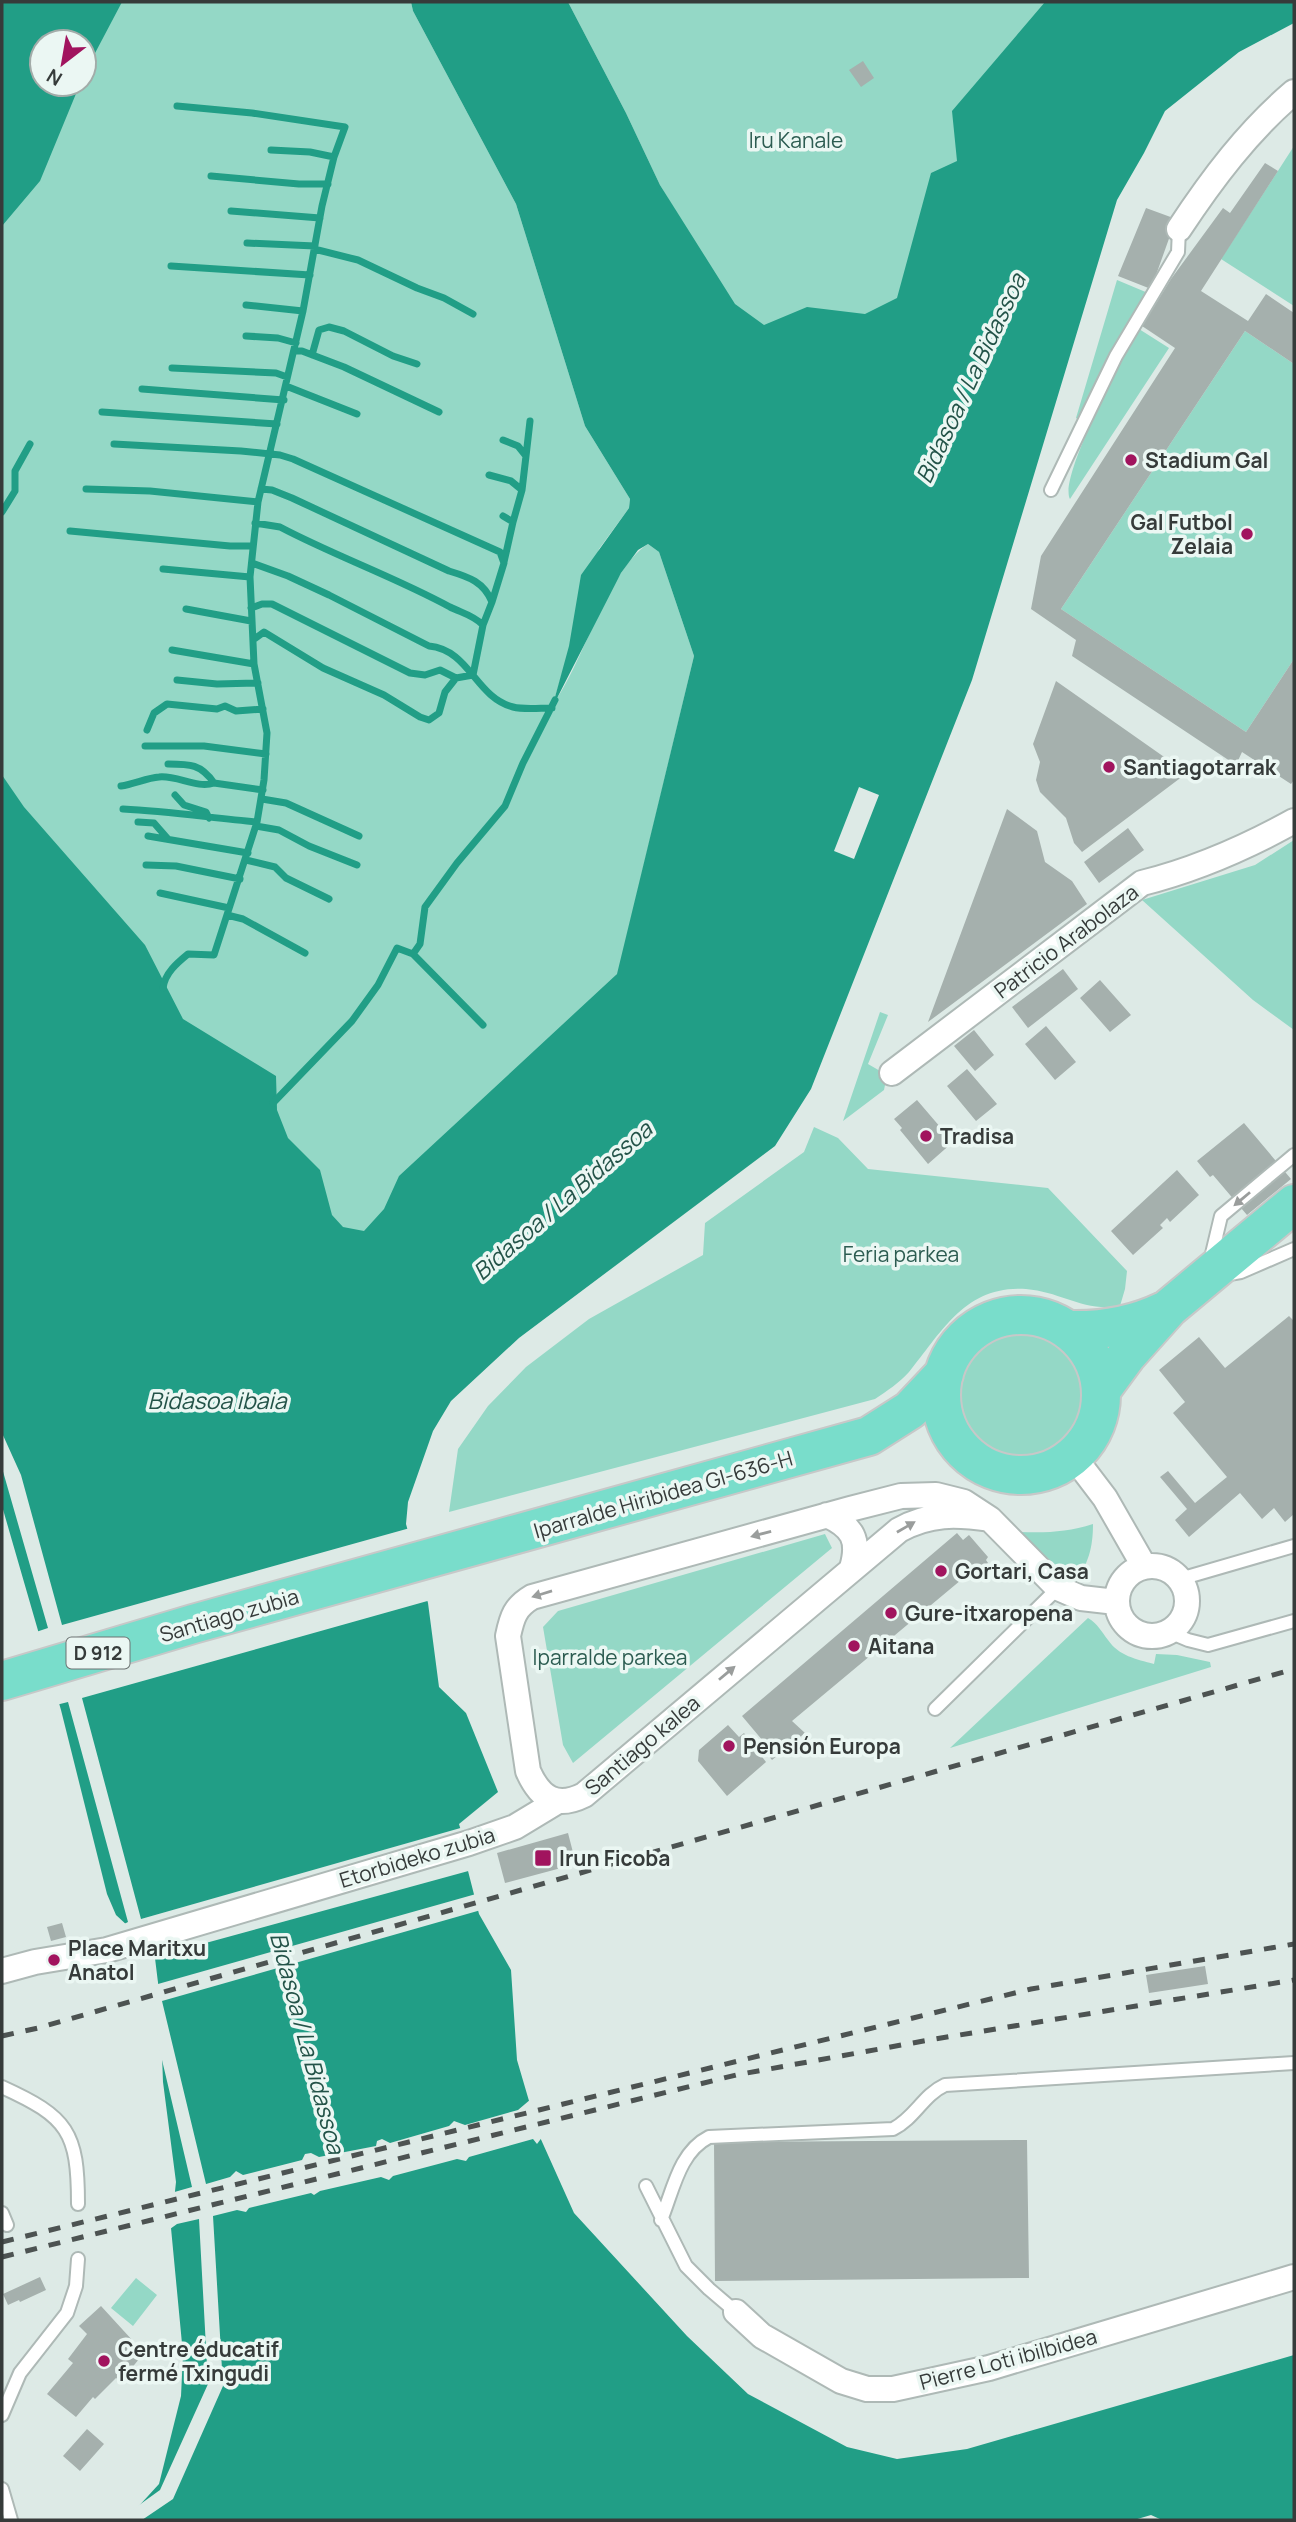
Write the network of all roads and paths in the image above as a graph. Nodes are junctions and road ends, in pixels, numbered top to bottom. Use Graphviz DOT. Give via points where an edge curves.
graph roads {
  1 [pos="1294,92"];
  2 [pos="1179,229"];
  3 [pos="1051,490"];
  4 [pos="1294,821"];
  5 [pos="892,1073"];
  6 [pos="1294,1155"];
  7 [pos="1294,1204"];
  8 [pos="1294,1249"];
  9 [pos="1207,1277"];
  10 [pos="1169,1308"];
  11 [pos="1068,1330"];
  12 [pos="944,1374"];
  13 [pos="1102,1389"];
  14 [pos="869,1436"];
  15 [pos="962,1450"];
  16 [pos="1073,1456"];
  17 [pos="827,1515"];
  18 [pos="990,1519"];
  19 [pos="1294,1546"];
  20 [pos="457,1551"];
  21 [pos="1144,1566"];
  22 [pos="852,1568"];
  23 [pos="1180,1579"];
  24 [pos="1058,1588"];
  25 [pos="1116,1602"];
  26 [pos="1294,1621"];
  27 [pos="1170,1632"];
  28 [pos="2,1681"];
  29 [pos="935,1709"];
  30 [pos="558,1801"];
  31 [pos="2,1971"];
  32 [pos="1294,2063"];
  33 [pos="2,2087"];
  34 [pos="646,2186"];
  35 [pos="78,2204"];
  36 [pos="661,2220"];
  37 [pos="78,2259"];
  38 [pos="1294,2277"];
  39 [pos="736,2312"];
  40 [pos="2,2415"];
  41 [pos="2,2489"];
  42 [pos="10,2520"];
  1 -- 2 [label="street" via="1214,176"];
  2 -- 3 [label="lane" via="1178,251 1116,356"];
  4 -- 5 [label="street, Patricio Arabolaza" via="1169,876 1142,883"];
  6 -- 9 [label="lane, one-way" via="1221,1216"];
  7 -- 9 [label="main road, Iparralde Hiribidea GI-636-H"];
  8 -- 9 [label="lane" via="1241,1272"];
  9 -- 10 [label="main road, Iparralde Hiribidea GI-636-H"];
  10 -- 11 [label="main road, Iparralde Hiribidea GI-636-H" via="1120,1327"];
  10 -- 13 [label="main road, Iparralde Hiribidea GI-636-H"];
  11 -- 12 [label="main road, Iparralde Hiribidea GI-636-H" via="1032,1315 994,1319 962,1340"];
  11 -- 13 [label="main road, Iparralde Hiribidea GI-636-H" via="1091,1356"];
  12 -- 14 [label="main road, Iparralde Hiribidea GI-636-H" via="910,1410"];
  12 -- 15 [label="main road, Iparralde Hiribidea GI-636-H" via="943,1414"];
  13 -- 16 [label="main road, Iparralde Hiribidea GI-636-H" via="1096,1426"];
  14 -- 15 [label="main road, Iparralde Hiribidea GI-636-H" via="917,1439"];
  14 -- 20 [label="main road, Iparralde Hiribidea GI-636-H"];
  15 -- 16 [label="main road, Iparralde Hiribidea GI-636-H" via="978,1463 1017,1475 1037,1474"];
  16 -- 21 [label="street" via="1105,1498"];
  17 -- 18 [label="street" via="901,1496 936,1495 964,1502"];
  17 -- 22 [label="street" via="851,1532 857,1553"];
  17 -- 30 [label="street, Santiago kalea, one-way" via="532,1597 519,1605 508,1636 528,1772 535,1787"];
  22 -- 18 [label="street, Santiago kalea, one-way" via="914,1522 942,1515"];
  18 -- 24 [label="street"];
  19 -- 23 [label="lane"];
  20 -- 28 [label="main road, Santiago zubia / D 912"];
  21 -- 23 [label="street" via="1164,1568"];
  21 -- 25 [label="street" via="1124,1579"];
  30 -- 22 [label="street, Santiago kalea, one-way" via="584,1794"];
  23 -- 27 [label="street" via="1186,1590 1185,1614"];
  24 -- 25 [label="street" via="1080,1598"];
  24 -- 29 [label="lane"];
  25 -- 27 [label="street" via="1119,1614 1134,1632 1146,1636"];
  26 -- 27 [label="lane" via="1208,1645"];
  30 -- 31 [label="street, Etorbideko zubia" via="515,1826 470,1843 107,1950"];
  32 -- 36 [label="lane" via="945,2085 928,2095 905,2123 894,2129 709,2137 687,2154"];
  33 -- 35 [label="lane" via="41,2106 68,2135 78,2165"];
  34 -- 36 [label="lane"];
  36 -- 39 [label="lane" via="686,2266"];
  37 -- 40 [label="lane" via="67,2313 20,2373"];
  38 -- 39 [label="street, Pierre Loti ibilbidea" via="989,2368 893,2389 867,2389 841,2381 762,2336"];
  41 -- 42 [label="lane"];
}
